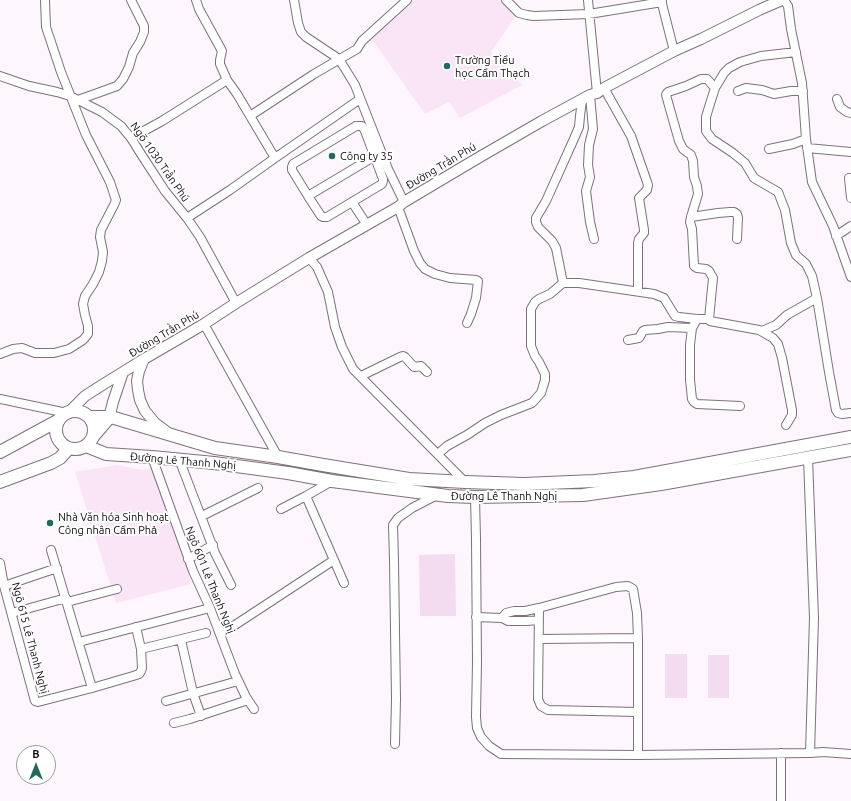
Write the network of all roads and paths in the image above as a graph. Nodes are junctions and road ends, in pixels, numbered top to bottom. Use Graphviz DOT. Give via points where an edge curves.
graph roads {
  1 [pos="45,0"];
  2 [pos="131,0"];
  3 [pos="196,0"];
  4 [pos="294,0"];
  5 [pos="407,0"];
  6 [pos="506,0"];
  7 [pos="588,0"];
  8 [pos="783,0"];
  9 [pos="662,1"];
  10 [pos="589,14"];
  11 [pos="674,51"];
  12 [pos="796,52"];
  13 [pos="339,59"];
  14 [pos="0,76"];
  15 [pos="227,80"];
  16 [pos="715,88"];
  17 [pos="738,91"];
  18 [pos="803,91"];
  19 [pos="593,94"];
  20 [pos="70,96"];
  21 [pos="360,99"];
  22 [pos="837,99"];
  23 [pos="78,100"];
  24 [pos="851,113"];
  25 [pos="250,116"];
  26 [pos="131,138"];
  27 [pos="806,144"];
  28 [pos="769,149"];
  29 [pos="851,152"];
  30 [pos="375,156"];
  31 [pos="275,158"];
  32 [pos="849,178"];
  33 [pos="308,196"];
  34 [pos="851,198"];
  35 [pos="352,202"];
  36 [pos="401,204"];
  37 [pos="691,217"];
  38 [pos="187,218"];
  39 [pos="367,225"];
  40 [pos="851,226"];
  41 [pos="836,236"];
  42 [pos="737,239"];
  43 [pos="594,240"];
  44 [pos="309,258"];
  45 [pos="851,277"];
  46 [pos="563,283"];
  47 [pos="638,291"];
  48 [pos="817,298"];
  49 [pos="236,303"];
  50 [pos="697,319"];
  51 [pos="709,319"];
  52 [pos="467,323"];
  53 [pos="204,324"];
  54 [pos="692,328"];
  55 [pos="762,331"];
  56 [pos="628,340"];
  57 [pos="0,354"];
  58 [pos="144,359"];
  59 [pos="123,372"];
  60 [pos="427,372"];
  61 [pos="361,376"];
  62 [pos="0,399"];
  63 [pos="740,406"];
  64 [pos="851,413"];
  65 [pos="64,416"];
  66 [pos="89,417"];
  67 [pos="111,417"];
  68 [pos="786,425"];
  69 [pos="178,437"];
  70 [pos="851,437"];
  71 [pos="89,442"];
  72 [pos="805,446"];
  73 [pos="69,448"];
  74 [pos="851,450"];
  75 [pos="0,452"];
  76 [pos="438,454"];
  77 [pos="152,457"];
  78 [pos="278,457"];
  79 [pos="808,458"];
  80 [pos="179,459"];
  81 [pos="332,481"];
  82 [pos="0,482"];
  83 [pos="465,482"];
  84 [pos="258,488"];
  85 [pos="438,494"];
  86 [pos="306,496"];
  87 [pos="475,497"];
  88 [pos="281,509"];
  89 [pos="202,516"];
  90 [pos="213,545"];
  91 [pos="51,550"];
  92 [pos="188,559"];
  93 [pos="334,560"];
  94 [pos="0,564"];
  95 [pos="57,568"];
  96 [pos="344,583"];
  97 [pos="231,585"];
  98 [pos="4,586"];
  99 [pos="116,589"];
  100 [pos="66,600"];
  101 [pos="210,608"];
  102 [pos="540,608"];
  103 [pos="12,613"];
  104 [pos="476,617"];
  105 [pos="502,618"];
  106 [pos="539,620"];
  107 [pos="136,627"];
  108 [pos="219,632"];
  109 [pos="206,633"];
  110 [pos="638,638"];
  111 [pos="539,639"];
  112 [pos="181,640"];
  113 [pos="79,642"];
  114 [pos="141,649"];
  115 [pos="238,681"];
  116 [pos="92,688"];
  117 [pos="193,694"];
  118 [pos="248,700"];
  119 [pos="166,701"];
  120 [pos="254,708"];
  121 [pos="638,712"];
  122 [pos="201,716"];
  123 [pos="174,723"];
  124 [pos="395,744"];
  125 [pos="810,752"];
  126 [pos="781,753"];
  127 [pos="851,754"];
  128 [pos="638,755"];
  129 [pos="781,801"];
  1 -- 20 [label="street" via="46,27"];
  2 -- 23 [label="street" via="144,26 144,32 133,53 124,80 117,86"];
  3 -- 15 [label="street" via="222,51 220,64"];
  4 -- 13 [label="street" via="302,32"];
  5 -- 13 [label="street" via="362,41 357,49"];
  6 -- 10 [label="street" via="519,13 527,15"];
  7 -- 10 [label="street"];
  8 -- 11 [label="main road, Đường Trần Phú"];
  8 -- 12 [label="street" via="788,6"];
  9 -- 10 [label="street"];
  9 -- 11 [label="street"];
  10 -- 19 [label="street"];
  11 -- 19 [label="main road, Đường Trần Phú"];
  12 -- 16 [label="street" via="761,56 740,62 724,73"];
  12 -- 18 [label="street"];
  13 -- 21 [label="street" via="355,85"];
  13 -- 25 [label="street"];
  14 -- 20 [label="street, Ngõ 1030 Trần Phú"];
  15 -- 25 [label="street"];
  15 -- 26 [label="street" via="168,118"];
  16 -- 37 [label="street" via="707,79 701,79 666,94 679,141 683,149 691,154 693,161 698,194"];
  16 -- 48 [label="street" via="706,117 706,131 712,139 745,163 754,178 778,192 785,210 791,243 796,255 806,264 812,276"];
  17 -- 18 [label="street" via="746,88 774,94"];
  18 -- 27 [label="street"];
  19 -- 36 [label="main road, Đường Trần Phú" via="491,150"];
  19 -- 43 [label="street" via="593,129 588,165 590,177 586,191"];
  19 -- 46 [label="street" via="580,116 579,127 550,194 536,218 538,226 556,248"];
  19 -- 47 [label="street" via="630,136 648,185 647,190 639,198 644,233 638,243"];
  20 -- 23 [label="street, Ngõ 1030 Trần Phú"];
  20 -- 57 [label="street" via="116,200 101,230 103,252 99,272 83,304 88,334 69,349 54,353 34,352 22,348"];
  21 -- 31 [label="street"];
  21 -- 36 [label="street"];
  22 -- 24 [label="street" via="840,107"];
  23 -- 26 [label="street, Ngõ 1030 Trần Phú" via="102,112 121,126"];
  25 -- 31 [label="street"];
  26 -- 38 [label="street, Ngõ 1030 Trần Phú" via="165,191"];
  27 -- 28 [label="street"];
  27 -- 29 [label="street"];
  27 -- 41 [label="street" via="812,182"];
  30 -- 33 [label="street"];
  30 -- 33 [label="street" via="362,126 356,126 293,164 292,170"];
  30 -- 35 [label="street" via="383,179 382,184"];
  31 -- 38 [label="street"];
  32 -- 34 [label="street"];
  33 -- 35 [label="street" via="323,217"];
  35 -- 39 [label="street"];
  36 -- 39 [label="main road, Đường Trần Phú"];
  36 -- 52 [label="street" via="420,264 435,274 478,282 476,298"];
  37 -- 42 [label="street" via="734,212 738,218"];
  37 -- 51 [label="street" via="694,266 706,269 712,278"];
  38 -- 49 [label="street, Ngõ 1030 Trần Phú"];
  39 -- 44 [label="main road, Đường Trần Phú"];
  40 -- 41 [label="street"];
  41 -- 45 [label="street"];
  44 -- 49 [label="main road, Đường Trần Phú"];
  44 -- 61 [label="street" via="317,268 328,292 342,347 353,369"];
  46 -- 47 [label="street"];
  46 -- 76 [label="street" via="535,302 531,308 531,346 545,374 541,393 532,403 485,423"];
  47 -- 50 [label="street" via="664,298 675,316"];
  48 -- 55 [label="street" via="787,315 776,325"];
  48 -- 64 [label="street" via="836,410 842,414"];
  49 -- 53 [label="main road, Đường Trần Phú"];
  50 -- 51 [label="street"];
  50 -- 54 [label="street"];
  51 -- 55 [label="street"];
  53 -- 58 [label="main road, Đường Trần Phú"];
  53 -- 78 [label="street"];
  54 -- 56 [label="street" via="668,327 645,330 640,338"];
  54 -- 63 [label="street" via="692,399 703,405"];
  55 -- 68 [label="street" via="778,344 782,358 792,410"];
  58 -- 59 [label="main road, Đường Trần Phú"];
  58 -- 69 [label="main road" via="138,380 140,400 155,424"];
  59 -- 65 [label="main road, Đường Trần Phú" via="85,396"];
  59 -- 67 [label="main road, Đường Trần Phú"];
  60 -- 61 [label="street" via="421,366 414,367 403,356"];
  61 -- 76 [label="street"];
  62 -- 65 [label="street"];
  65 -- 66 [label="highway" via="73,411"];
  65 -- 73 [label="highway" via="56,431 60,442"];
  65 -- 75 [label="highway"];
  66 -- 67 [label="highway, Đường Lê Thanh Nghị"];
  66 -- 71 [label="highway" via="94,432"];
  67 -- 69 [label="highway, Đường Lê Thanh Nghị"];
  67 -- 71 [label="main road"];
  69 -- 78 [label="highway, Đường Lê Thanh Nghị" via="215,448"];
  70 -- 72 [label="highway, Đường Lê Thanh Nghị"];
  71 -- 73 [label="highway" via="81,449"];
  71 -- 77 [label="highway, Đường Lê Thanh Nghị" via="106,454"];
  72 -- 79 [label="highway"];
  72 -- 83 [label="highway, Đường Lê Thanh Nghị" via="634,477 524,484"];
  73 -- 82 [label="highway" via="51,463"];
  74 -- 79 [label="highway, Đường Lê Thanh Nghị"];
  76 -- 83 [label="street"];
  77 -- 80 [label="highway, Đường Lê Thanh Nghị"];
  77 -- 92 [label="street, Ngõ 601 Lê Thanh Nghị"];
  78 -- 83 [label="highway, Đường Lê Thanh Nghị" via="409,479"];
  79 -- 87 [label="highway, Đường Lê Thanh Nghị" via="583,495"];
  79 -- 125 [label="street" via="814,618"];
  80 -- 81 [label="highway, Đường Lê Thanh Nghị"];
  80 -- 89 [label="street"];
  81 -- 85 [label="highway, Đường Lê Thanh Nghị"];
  81 -- 86 [label="street"];
  84 -- 89 [label="street"];
  85 -- 87 [label="highway, Đường Lê Thanh Nghị"];
  85 -- 124 [label="street" via="412,508 393,525"];
  86 -- 88 [label="street"];
  86 -- 93 [label="street"];
  87 -- 104 [label="street"];
  89 -- 90 [label="street"];
  90 -- 92 [label="street"];
  90 -- 97 [label="street"];
  91 -- 95 [label="street"];
  92 -- 101 [label="street, Ngõ 601 Lê Thanh Nghị"];
  93 -- 96 [label="street"];
  93 -- 108 [label="street" via="235,625"];
  94 -- 98 [label="street, Ngõ 615 Lê Thanh Nghị"];
  95 -- 98 [label="street"];
  95 -- 100 [label="street"];
  98 -- 103 [label="street, Ngõ 615 Lê Thanh Nghị"];
  99 -- 100 [label="street"];
  100 -- 103 [label="street"];
  100 -- 113 [label="street"];
  101 -- 107 [label="street"];
  101 -- 108 [label="street, Ngõ 601 Lê Thanh Nghị"];
  102 -- 105 [label="street" via="506,613"];
  102 -- 106 [label="street"];
  102 -- 110 [label="street" via="628,586 633,589"];
  103 -- 116 [label="street, Ngõ 615 Lê Thanh Nghị" via="35,701"];
  104 -- 105 [label="street"];
  104 -- 128 [label="street" via="476,717 481,737 488,746 501,754"];
  105 -- 106 [label="street" via="526,622"];
  106 -- 111 [label="street"];
  107 -- 113 [label="street"];
  107 -- 114 [label="street"];
  108 -- 115 [label="street, Ngõ 601 Lê Thanh Nghị"];
  109 -- 112 [label="street"];
  110 -- 111 [label="street"];
  110 -- 121 [label="street"];
  111 -- 121 [label="street" via="538,699 541,706 548,710"];
  112 -- 114 [label="street"];
  112 -- 117 [label="street"];
  113 -- 116 [label="street"];
  114 -- 116 [label="street, Ngõ 615 Lê Thanh Nghị" via="142,668 139,674"];
  115 -- 117 [label="street"];
  115 -- 118 [label="street, Ngõ 601 Lê Thanh Nghị"];
  117 -- 119 [label="street"];
  117 -- 122 [label="street"];
  118 -- 120 [label="street, Ngõ 601 Lê Thanh Nghị"];
  118 -- 122 [label="street"];
  121 -- 128 [label="street"];
  122 -- 123 [label="street"];
  125 -- 126 [label="street"];
  125 -- 127 [label="street"];
  126 -- 128 [label="street"];
  126 -- 129 [label="street"];
}
